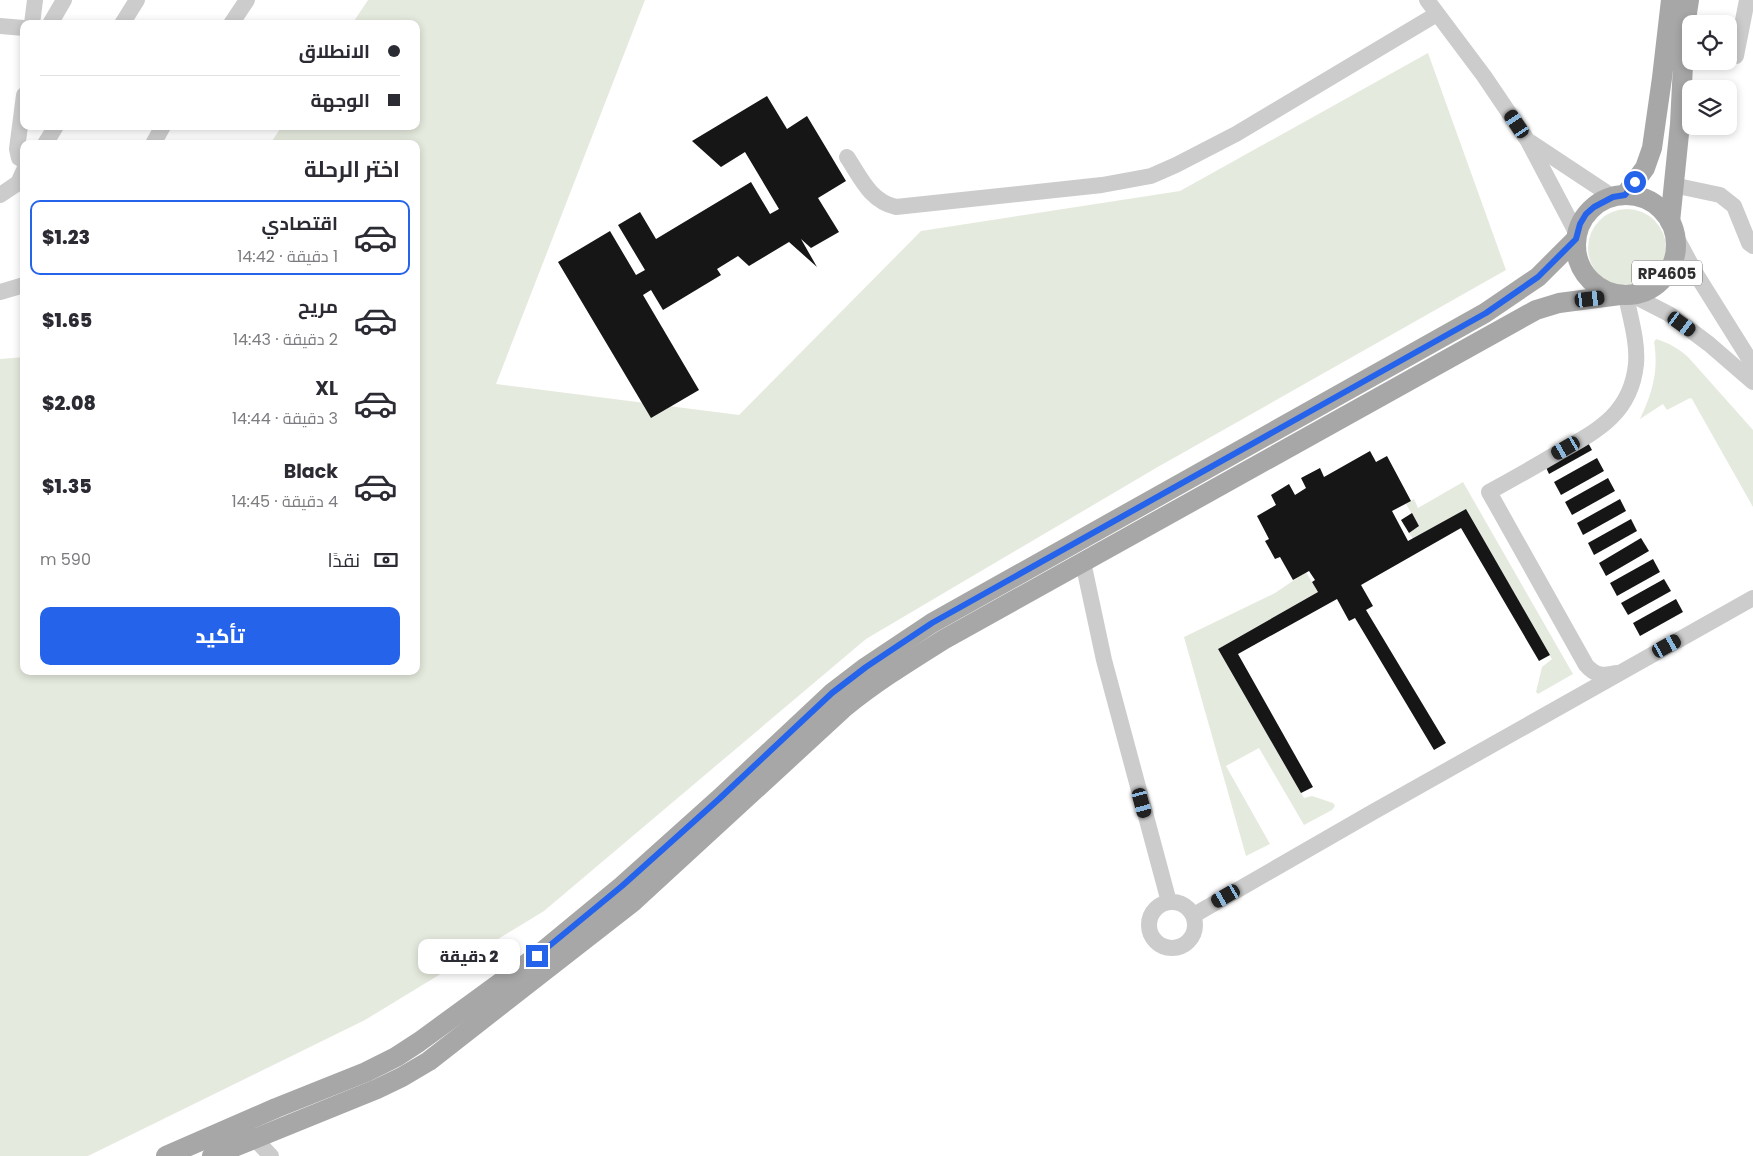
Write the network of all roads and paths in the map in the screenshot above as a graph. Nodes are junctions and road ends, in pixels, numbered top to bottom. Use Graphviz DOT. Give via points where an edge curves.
graph roads {
  1 [pos="35,0"];
  2 [pos="64,0"];
  3 [pos="137,0"];
  4 [pos="247,0"];
  5 [pos="1427,0"];
  6 [pos="1671,0"];
  7 [pos="1689,0"];
  8 [pos="1747,0"];
  9 [pos="1438,14"];
  10 [pos="32,20"];
  11 [pos="52,20"];
  12 [pos="124,20"];
  13 [pos="234,20"];
  14 [pos="0,26"];
  15 [pos="20,28"];
  16 [pos="1737,51"];
  17 [pos="20,126"];
  18 [pos="1528,141"];
  19 [pos="847,157"];
  20 [pos="20,159"];
  21 [pos="20,179"];
  22 [pos="1674,186"];
  23 [pos="0,195"];
  24 [pos="1619,196"];
  25 [pos="1672,227"];
  26 [pos="1577,237"];
  27 [pos="1753,246"];
  28 [pos="20,285"];
  29 [pos="0,292"];
  30 [pos="1626,295"];
  31 [pos="1753,365"];
  32 [pos="1753,382"];
  33 [pos="1083,562"];
  34 [pos="1753,598"];
  35 [pos="1621,672"];
  36 [pos="1169,902"];
  37 [pos="1194,915"];
  38 [pos="254,1138"];
  39 [pos="166,1156"];
  40 [pos="212,1156"];
  41 [pos="271,1156"];
  1 -- 10 [label="street"];
  2 -- 11 [label="street"];
  3 -- 12 [label="street"];
  4 -- 13 [label="street"];
  5 -- 9 [label="street, RP4605"];
  6 -- 24 [label="main road" via="1652,148 1645,168"];
  7 -- 22 [label="main road"];
  8 -- 16 [label="street"];
  9 -- 18 [label="street, RP4605"];
  9 -- 19 [label="street" via="1236,134 1151,176 1102,186 896,207 873,196"];
  14 -- 15 [label="street"];
  17 -- 20 [label="street" via="17,149"];
  18 -- 24 [label="street, RP4605"];
  18 -- 26 [label="street, RP4605"];
  21 -- 23 [label="street"];
  22 -- 25 [label="main road"];
  22 -- 27 [label="street" via="1720,195 1727,200 1734,206"];
  24 -- 25 [label="main road, RP4605" via="1643,198 1654,204"];
  24 -- 26 [label="main road" via="1603,201 1586,214"];
  25 -- 30 [label="main road, RP4605" via="1674,257 1670,268 1654,286"];
  25 -- 31 [label="street, RP4605" via="1696,274"];
  26 -- 30 [label="main road, RP4605" via="1579,262 1592,282 1605,291"];
  26 -- 39 [label="main road" via="1538,277 1486,313 941,618 866,667 832,693 622,886 537,956 396,1057"];
  28 -- 29 [label="street"];
  30 -- 32 [label="street, RP4605" via="1669,314"];
  30 -- 33 [label="main road" via="1558,303 1536,310"];
  30 -- 35 [label="street" via="1636,362 1630,389 1617,412 1597,430 1489,492 1586,665 1602,675"];
  33 -- 36 [label="street" via="1104,660"];
  33 -- 38 [label="main road" via="943,640 879,680 845,707 634,901 429,1061 376,1089"];
  34 -- 35 [label="street"];
  35 -- 37 [label="street"];
  36 -- 37 [label="street" via="1182,903"];
  36 -- 37 [label="street" via="1156,909 1150,922 1153,937 1165,947 1187,943 1195,930"];
  38 -- 40 [label="main road"];
  38 -- 41 [label="street"];
}
